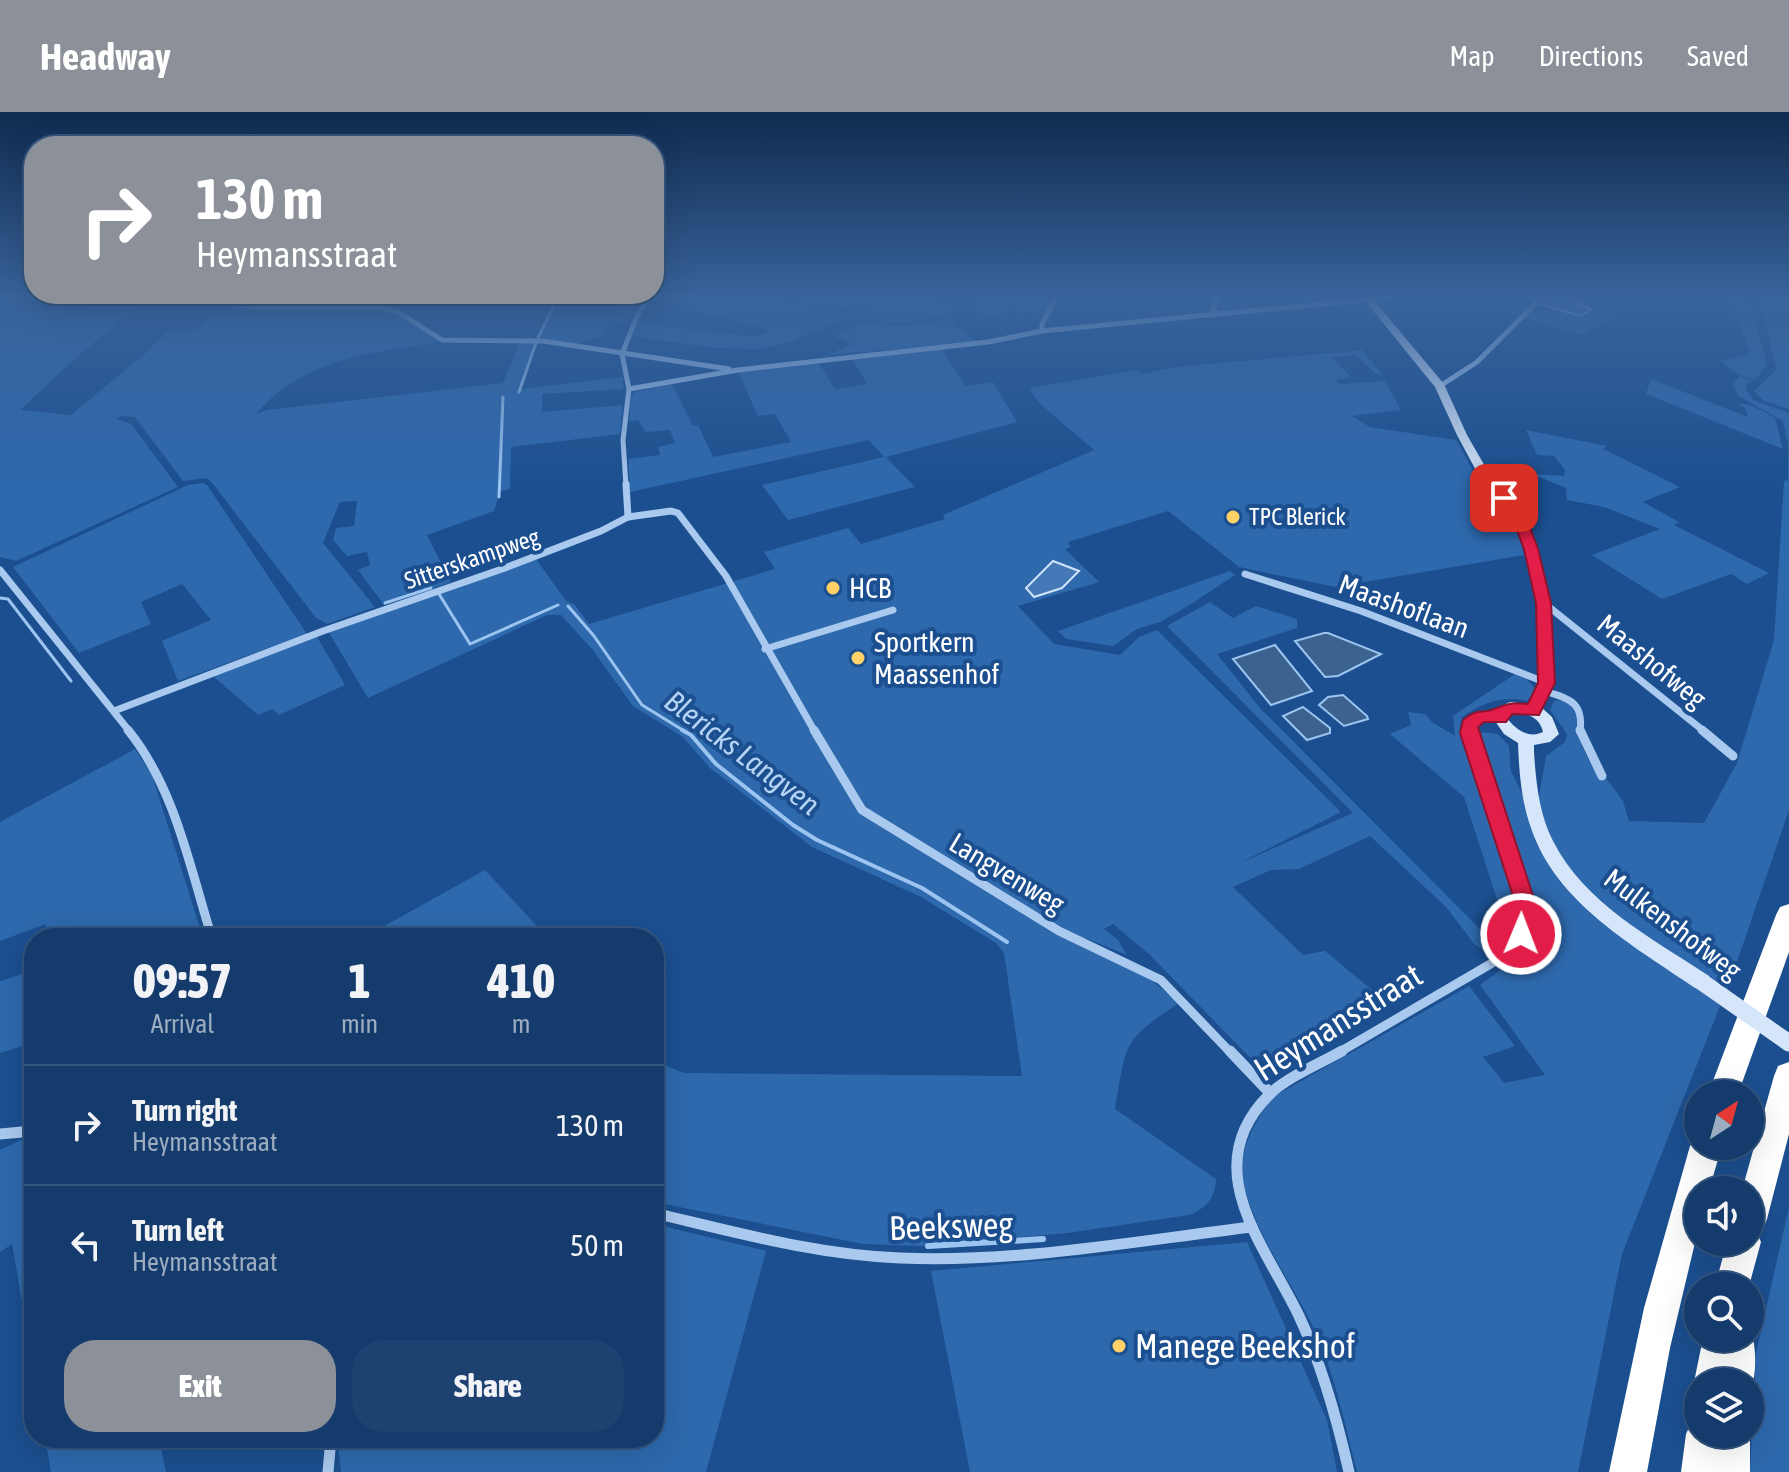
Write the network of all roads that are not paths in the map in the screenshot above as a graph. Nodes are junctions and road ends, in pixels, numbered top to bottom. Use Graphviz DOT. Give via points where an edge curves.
graph roads {
  1 [pos="623,360"];
  2 [pos="669,360"];
  3 [pos="823,360"];
  4 [pos="1419,360"];
  5 [pos="1477,360"];
  6 [pos="738,370"];
  7 [pos="1440,386"];
  8 [pos="629,389"];
  9 [pos="628,517"];
  10 [pos="0,570"];
  11 [pos="1245,574"];
  12 [pos="1543,603"];
  13 [pos="893,610"];
  14 [pos="765,649"];
  15 [pos="1546,687"];
  16 [pos="114,711"];
  17 [pos="1533,711"];
  18 [pos="1500,718"];
  19 [pos="1526,739"];
  20 [pos="1733,756"];
  21 [pos="1602,776"];
  22 [pos="1789,915"];
  23 [pos="209,928"];
  24 [pos="1789,1043"];
  25 [pos="1789,1076"];
  26 [pos="1728,1080"];
  27 [pos="1270,1093"];
  28 [pos="24,1131"];
  29 [pos="0,1134"];
  30 [pos="1702,1160"];
  31 [pos="1762,1176"];
  32 [pos="664,1215"];
  33 [pos="1252,1227"];
  34 [pos="330,1448"];
  35 [pos="1703,1448"];
  36 [pos="1732,1448"];
  37 [pos="328,1472"];
  38 [pos="1349,1472"];
  39 [pos="1628,1472"];
  40 [pos="1700,1472"];
  41 [pos="1731,1472"];
  1 -- 8 [label="street"];
  2 -- 6 [label="street"];
  3 -- 6 [label="street"];
  4 -- 7 [label="street"];
  5 -- 7 [label="street"];
  6 -- 8 [label="street"];
  7 -- 12 [label="street" via="1485,476 1520,520"];
  8 -- 9 [label="street" via="623,440"];
  9 -- 14 [label="street, Langvenweg" via="664,510 678,513 726,576"];
  9 -- 16 [label="street, Sitterskampweg"];
  10 -- 16 [label="street"];
  11 -- 15 [label="street, Maashoflaan" via="1361,611"];
  12 -- 15 [label="street"];
  12 -- 20 [label="street, Maashofweg"];
  13 -- 14 [label="street"];
  14 -- 27 [label="street, Langvenweg" via="862,810 1059,931 1161,980"];
  15 -- 17 [label="street"];
  15 -- 21 [label="street" via="1578,707 1583,716 1580,731"];
  16 -- 23 [label="street" via="163,784"];
  17 -- 18 [label="street" via="1510,707"];
  17 -- 19 [label="street" via="1546,719 1551,734 1543,740"];
  18 -- 19 [label="street" via="1511,733"];
  18 -- 27 [label="street, Heymansstraat" via="1474,718 1469,733 1526,905 1517,941 1499,959"];
  19 -- 24 [label="street, Mulkenshofweg, bridge" via="1535,817 1544,843 1564,872 1620,925"];
  22 -- 26 [label="highway"];
  25 -- 31 [label="highway"];
  27 -- 33 [label="street, Heymansstraat" via="1238,1143 1236,1177"];
  28 -- 29 [label="street"];
  30 -- 39 [label="highway" via="1661,1310"];
  32 -- 33 [label="street, Beeksweg" via="833,1253 901,1259 1015,1254"];
  33 -- 38 [label="street, Heymansstraat" via="1300,1318"];
  34 -- 37 [label="street"];
  35 -- 40 [label="highway"];
  36 -- 41 [label="highway"];
}
